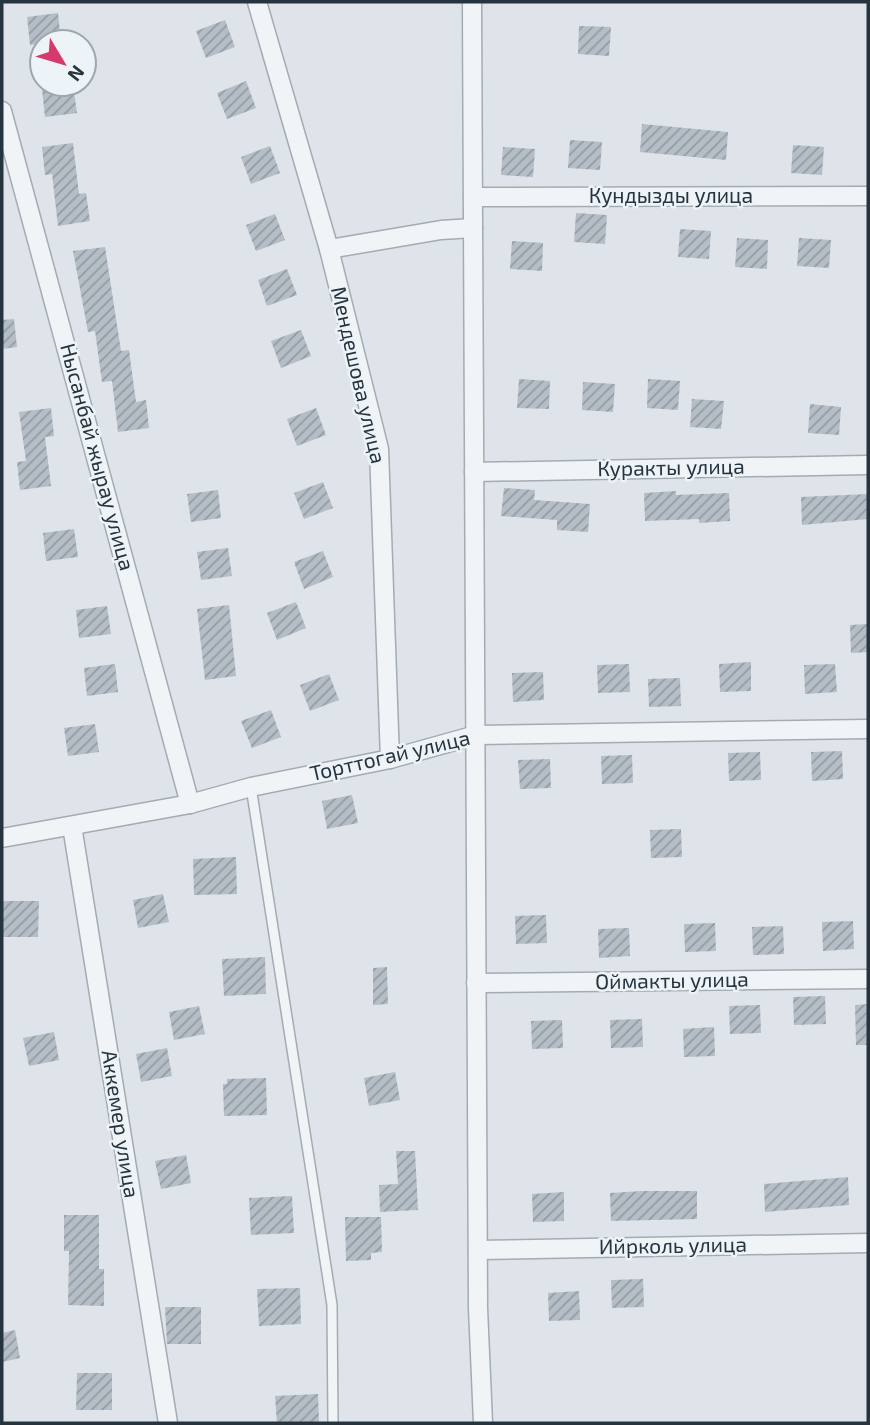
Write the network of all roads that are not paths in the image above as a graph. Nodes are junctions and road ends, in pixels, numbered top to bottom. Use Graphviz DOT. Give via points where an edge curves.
graph roads {
  1 [pos="257,2"];
  2 [pos="472,2"];
  3 [pos="2,111"];
  4 [pos="868,196"];
  5 [pos="473,197"];
  6 [pos="473,228"];
  7 [pos="329,249"];
  8 [pos="868,465"];
  9 [pos="474,472"];
  10 [pos="868,729"];
  11 [pos="476,735"];
  12 [pos="390,759"];
  13 [pos="251,787"];
  14 [pos="190,804"];
  15 [pos="72,826"];
  16 [pos="2,838"];
  17 [pos="868,979"];
  18 [pos="476,983"];
  19 [pos="868,1243"];
  20 [pos="478,1250"];
  21 [pos="168,1423"];
  22 [pos="333,1423"];
  23 [pos="483,1423"];
  1 -- 7 [label="street, Мендешова улица"];
  2 -- 5 [label="street"];
  3 -- 14 [label="street, Нысанбай жырау улица"];
  4 -- 5 [label="street, Кундызды улица"];
  5 -- 6 [label="street"];
  6 -- 7 [label="street"];
  6 -- 9 [label="street"];
  7 -- 12 [label="street, Мендешова улица" via="379,449"];
  8 -- 9 [label="street, Куракты улица"];
  9 -- 11 [label="street"];
  10 -- 11 [label="street, Торттогай улица"];
  11 -- 12 [label="street, Торттогай улица"];
  11 -- 18 [label="street"];
  12 -- 13 [label="street, Торттогай улица"];
  13 -- 14 [label="street, Торттогай улица"];
  13 -- 22 [label="lane" via="332,1305"];
  14 -- 15 [label="street, Торттогай улица"];
  15 -- 16 [label="street, Торттогай улица"];
  15 -- 21 [label="street, Аккемер улица"];
  17 -- 18 [label="street, Оймакты улица"];
  18 -- 20 [label="street"];
  19 -- 20 [label="street, Ийрколь улица"];
  20 -- 23 [label="street"];
}
